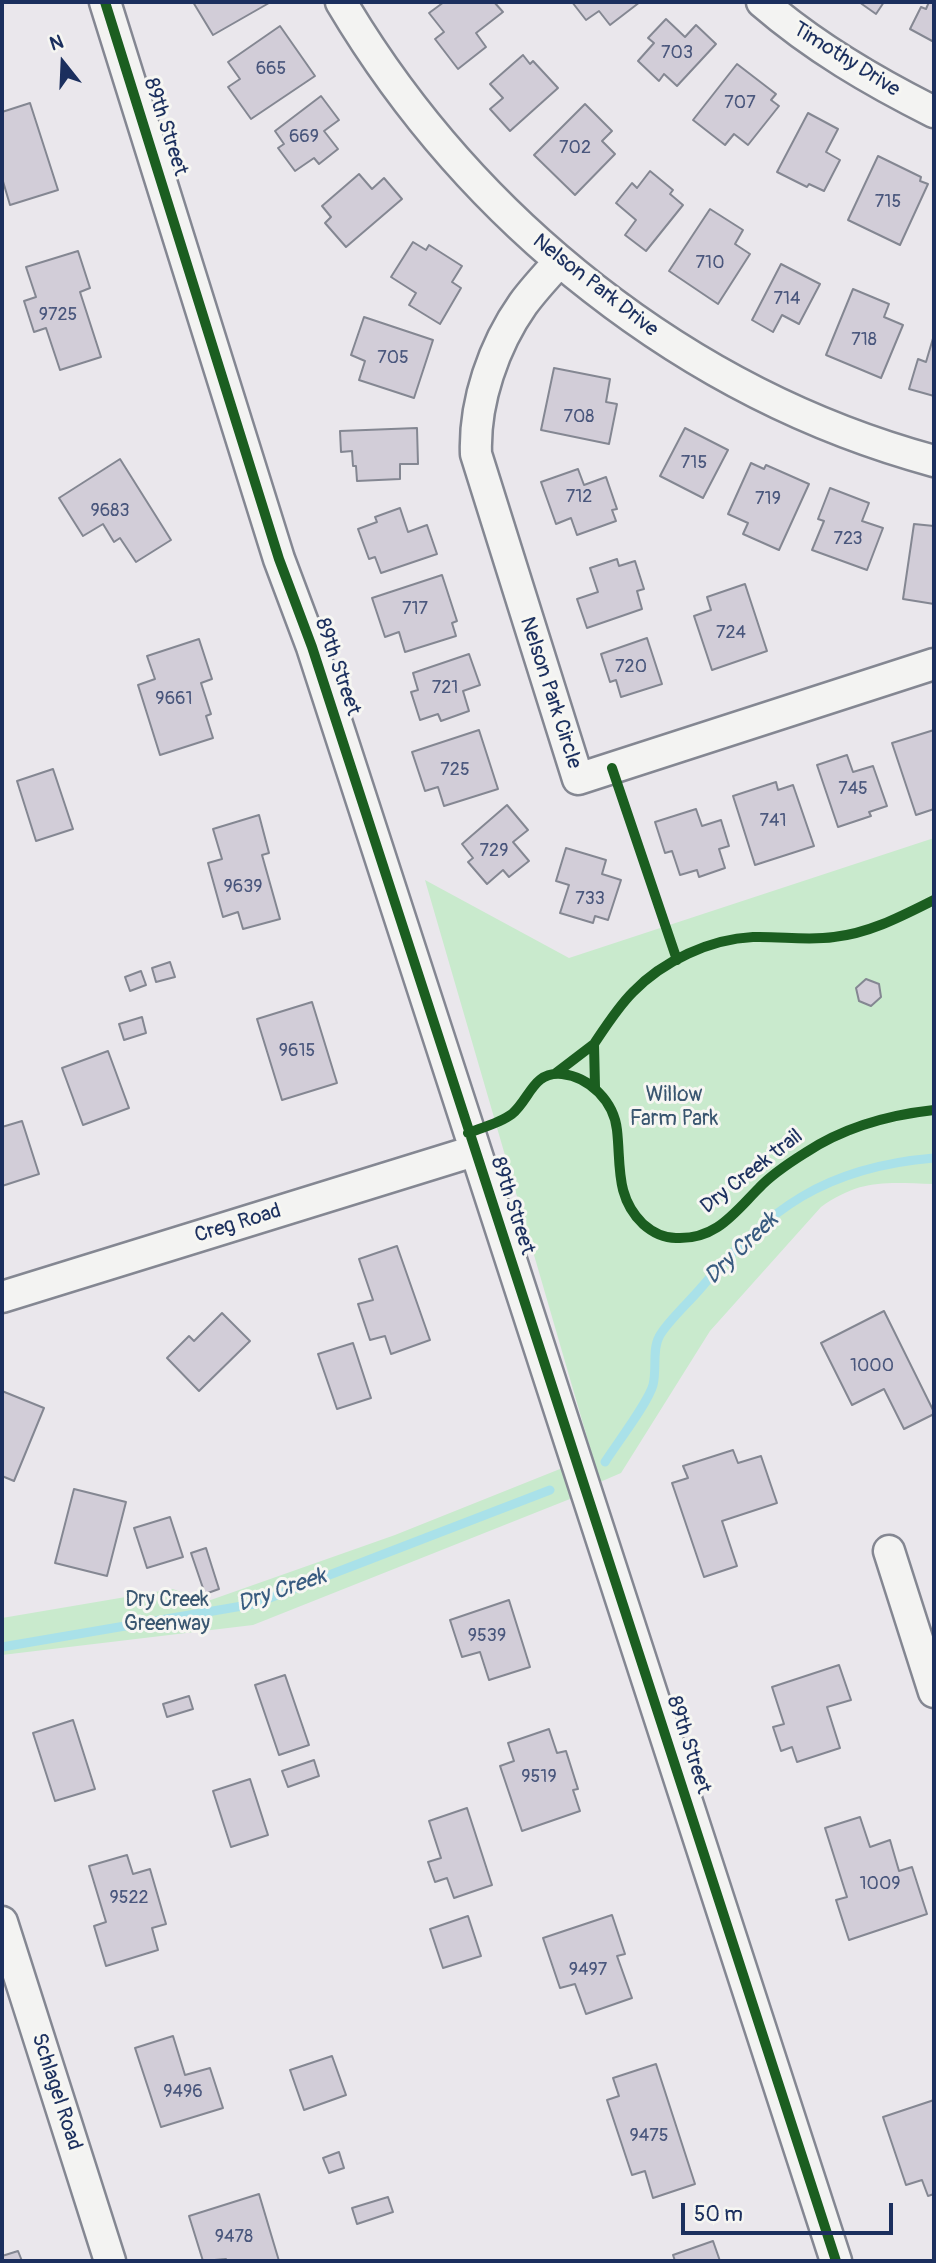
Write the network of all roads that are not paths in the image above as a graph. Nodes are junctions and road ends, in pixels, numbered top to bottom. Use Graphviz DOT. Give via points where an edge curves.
graph roads {
  1 [pos="105,2"];
  2 [pos="341,2"];
  3 [pos="762,2"];
  4 [pos="934,112"];
  5 [pos="559,261"];
  6 [pos="934,461"];
  7 [pos="934,664"];
  8 [pos="474,1151"];
  9 [pos="2,1297"];
  10 [pos="889,1551"];
  11 [pos="934,1692"];
  12 [pos="2,1922"];
  13 [pos="110,2261"];
  14 [pos="836,2261"];
  1 -- 8 [label="street, 89th Street" via="279,559"];
  2 -- 5 [label="street, Nelson Park Drive" via="411,107 479,184"];
  3 -- 4 [label="street, Timothy Drive" via="817,46"];
  5 -- 6 [label="street, Nelson Park Drive" via="666,341 737,383 847,433"];
  5 -- 7 [label="street, Nelson Park Circle" via="504,336 486,384 475,442 477,465 578,779"];
  8 -- 9 [label="street, Creg Road"];
  8 -- 14 [label="street, 89th Street"];
  10 -- 11 [label="street"];
  12 -- 13 [label="street, Schlagel Road"];
}
